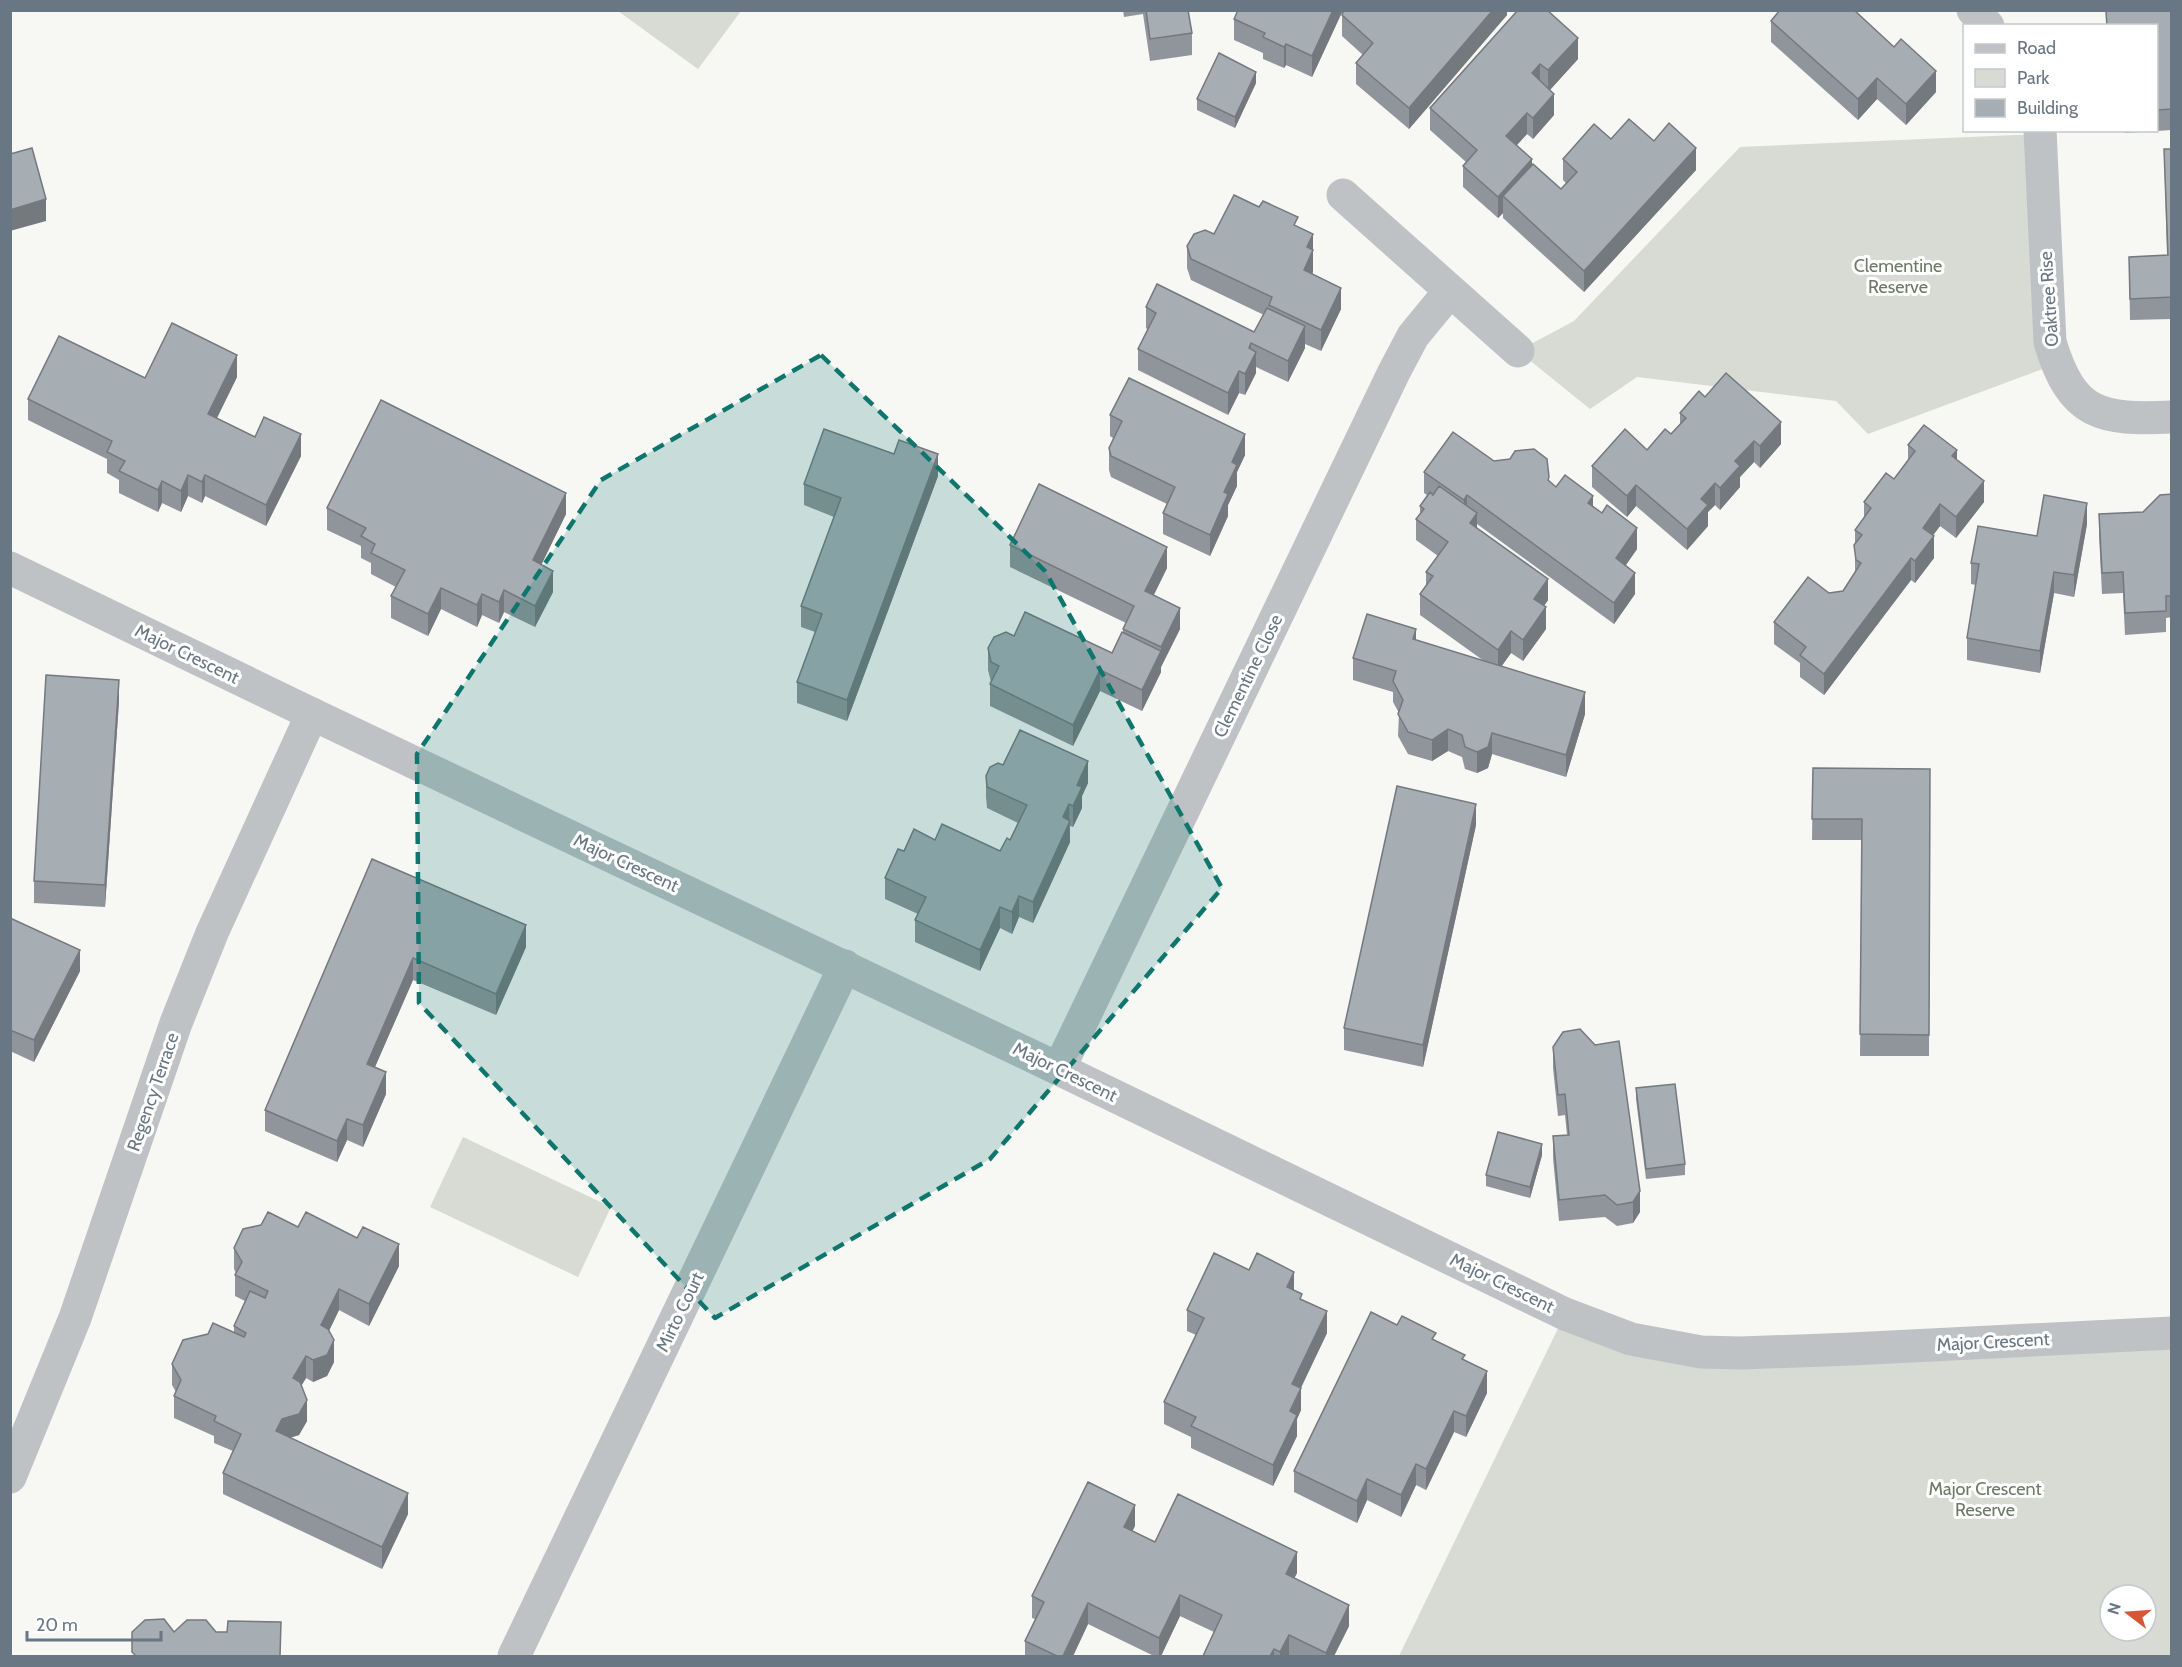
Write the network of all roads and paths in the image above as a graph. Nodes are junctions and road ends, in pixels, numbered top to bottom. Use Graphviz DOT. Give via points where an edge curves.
graph roads {
  1 [pos="1973,10"];
  2 [pos="1986,24"];
  3 [pos="2040,132"];
  4 [pos="1343,195"];
  5 [pos="1450,291"];
  6 [pos="1518,351"];
  7 [pos="2172,417"];
  8 [pos="10,568"];
  9 [pos="312,714"];
  10 [pos="845,966"];
  11 [pos="1059,1069"];
  12 [pos="2172,1333"];
  13 [pos="10,1477"];
  14 [pos="514,1656"];
  1 -- 2 [label="street"];
  3 -- 7 [label="street, Oaktree Rise" via="2050,342 2056,364 2079,399 2097,410 2113,417"];
  4 -- 5 [label="street"];
  5 -- 6 [label="street"];
  5 -- 11 [label="street, Clementine Close" via="1413,336 1394,372"];
  8 -- 9 [label="street, Major Crescent"];
  9 -- 10 [label="street, Major Crescent"];
  9 -- 13 [label="street, Regency Terrace" via="212,933 176,1023 75,1318"];
  10 -- 11 [label="street, Major Crescent"];
  10 -- 14 [label="street, Mirto Court"];
  11 -- 12 [label="street, Major Crescent" via="1565,1314 1631,1339 1701,1352 1741,1353"];
}
